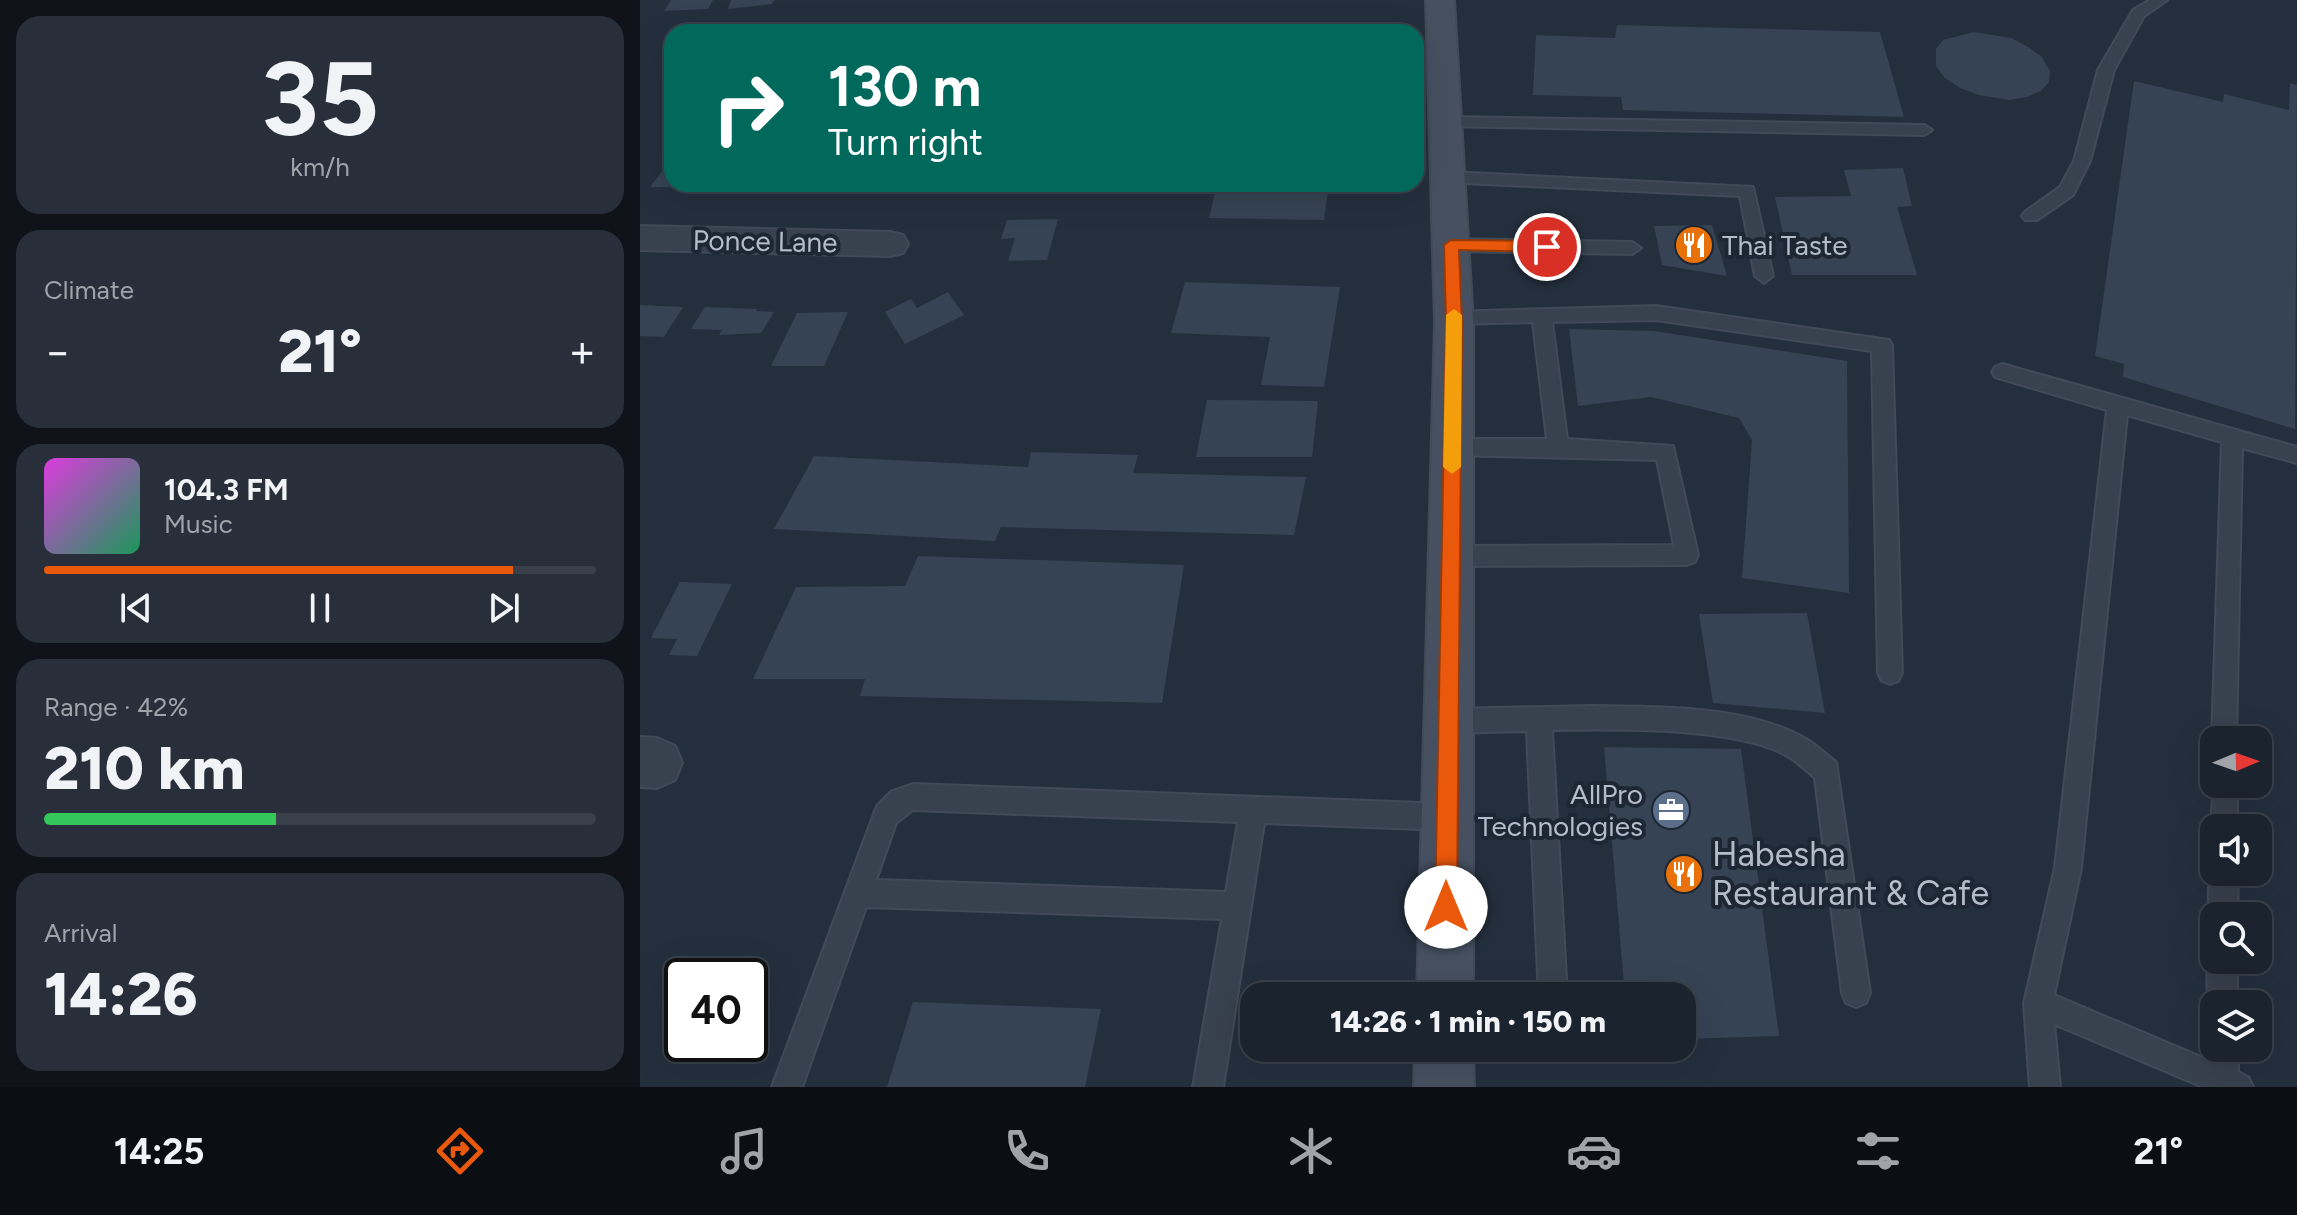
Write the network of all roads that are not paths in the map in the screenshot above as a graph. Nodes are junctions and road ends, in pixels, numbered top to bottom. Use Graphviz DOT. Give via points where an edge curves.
graph roads {
  1 [pos="1440,0"];
  2 [pos="2160,0"];
  3 [pos="1446,122"];
  4 [pos="1924,130"];
  5 [pos="1449,178"];
  6 [pos="2031,216"];
  7 [pos="640,238"];
  8 [pos="890,244"];
  9 [pos="1451,245"];
  10 [pos="1632,248"];
  11 [pos="1764,276"];
  12 [pos="1542,315"];
  13 [pos="1454,317"];
  14 [pos="2002,372"];
  15 [pos="2118,405"];
  16 [pos="2232,436"];
  17 [pos="1452,447"];
  18 [pos="1558,447"];
  19 [pos="2297,455"];
  20 [pos="1451,556"];
  21 [pos="1890,673"];
  22 [pos="1448,721"];
  23 [pos="1539,721"];
  24 [pos="2224,726"];
  25 [pos="1253,810"];
  26 [pos="1447,817"];
  27 [pos="857,893"];
  28 [pos="1238,906"];
  29 [pos="1445,982"];
  30 [pos="1552,982"];
  31 [pos="1856,993"];
  32 [pos="2038,1003"];
  33 [pos="1444,1062"];
  34 [pos="2225,1062"];
  35 [pos="2228,1085"];
  36 [pos="787,1087"];
  37 [pos="1208,1087"];
  38 [pos="1444,1087"];
  39 [pos="2045,1087"];
  1 -- 3 [label="street"];
  2 -- 6 [label="lane" via="2138,13 2106,70 2082,161 2067,191"];
  3 -- 4 [label="lane"];
  3 -- 5 [label="street"];
  5 -- 9 [label="street"];
  5 -- 11 [label="lane" via="1747,191"];
  7 -- 8 [label="street, Ponce Lane"];
  9 -- 10 [label="lane"];
  9 -- 13 [label="street"];
  12 -- 13 [label="lane"];
  12 -- 18 [label="lane"];
  12 -- 21 [label="lane" via="1656,313 1882,345"];
  13 -- 17 [label="street"];
  14 -- 15 [label="lane"];
  15 -- 16 [label="lane"];
  15 -- 32 [label="lane" via="2068,868"];
  16 -- 19 [label="lane"];
  16 -- 24 [label="lane"];
  17 -- 18 [label="lane"];
  17 -- 20 [label="street"];
  18 -- 20 [label="lane" via="1666,452 1687,555"];
  20 -- 22 [label="street"];
  22 -- 23 [label="lane"];
  22 -- 26 [label="street"];
  23 -- 30 [label="lane"];
  23 -- 31 [label="lane" via="1667,720 1737,728 1814,755 1827,771"];
  25 -- 26 [label="lane"];
  25 -- 27 [label="lane" via="913,797 886,815"];
  25 -- 28 [label="lane"];
  26 -- 29 [label="street"];
  27 -- 28 [label="lane"];
  27 -- 36 [label="lane"];
  28 -- 37 [label="lane"];
  32 -- 35 [label="lane"];
  32 -- 39 [label="lane"];
  33 -- 38 [label="street"];
  34 -- 35 [label="lane"];
}
